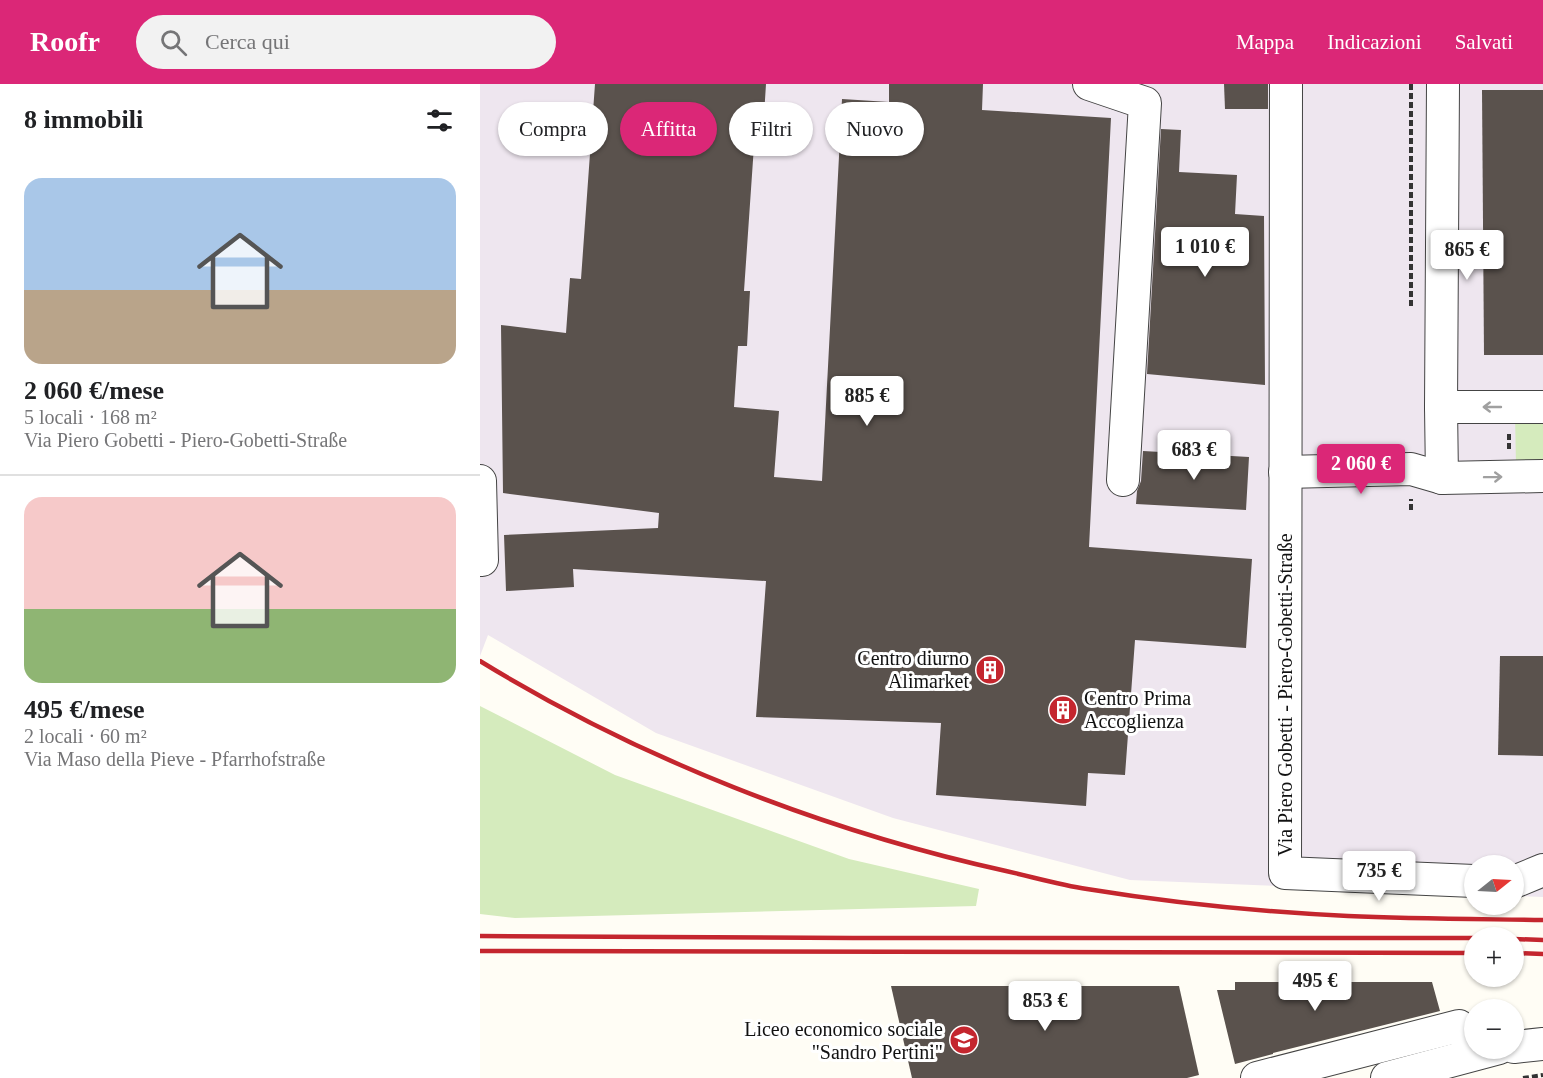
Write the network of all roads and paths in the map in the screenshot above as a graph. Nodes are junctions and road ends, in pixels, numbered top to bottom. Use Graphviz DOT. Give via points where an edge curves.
graph roads {
  1 [pos="1089,84"];
  2 [pos="1286,84"];
  3 [pos="1443,84"];
  4 [pos="1441,407"];
  5 [pos="1509,407"];
  6 [pos="1543,407"];
  7 [pos="1286,472"];
  8 [pos="1543,476"];
  9 [pos="1509,477"];
  10 [pos="1442,478"];
  11 [pos="1123,480"];
  12 [pos="480,481"];
  13 [pos="482,560"];
  14 [pos="1543,870"];
  15 [pos="1524,878"];
  16 [pos="1464,881"];
  17 [pos="1524,882"];
  18 [pos="1543,882"];
  19 [pos="1464,1031"];
  20 [pos="1543,1044"];
  21 [pos="1524,1046"];
  22 [pos="1464,1055"];
  23 [pos="1543,1075"];
  24 [pos="1257,1078"];
  25 [pos="1387,1078"];
  26 [pos="1524,1078"];
  1 -- 11 [label="street" via="1144,103"];
  2 -- 7 [label="street, Via Piero Gobetti - Piero-Gobetti-Straße"];
  3 -- 4 [label="street"];
  5 -- 4 [label="street, one-way"];
  4 -- 10 [label="street"];
  5 -- 6 [label="street"];
  5 -- 9 [label="path"];
  7 -- 10 [label="street" via="1411,469"];
  7 -- 16 [label="street, Via Piero Gobetti - Piero-Gobetti-Straße" via="1285,873"];
  8 -- 9 [label="street"];
  10 -- 9 [label="street, one-way"];
  12 -- 13 [label="street"];
  14 -- 15 [label="street"];
  17 -- 18 [label="street"];
  19 -- 24 [label="street" via="1459,1026"];
  20 -- 21 [label="street"];
  22 -- 25 [label="street"];
  23 -- 26 [label="path"];
}
